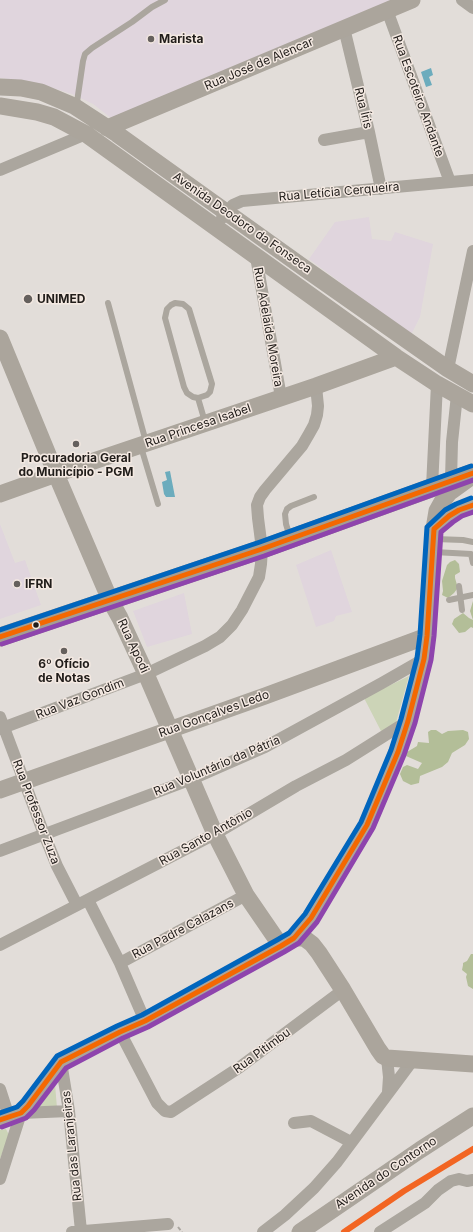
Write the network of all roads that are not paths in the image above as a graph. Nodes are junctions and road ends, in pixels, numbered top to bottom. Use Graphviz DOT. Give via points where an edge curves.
graph roads {
  1 [pos="165,0"];
  2 [pos="412,0"];
  3 [pos="462,0"];
  4 [pos="473,8"];
  5 [pos="387,10"];
  6 [pos="344,28"];
  7 [pos="0,87"];
  8 [pos="0,106"];
  9 [pos="74,106"];
  10 [pos="107,128"];
  11 [pos="369,132"];
  12 [pos="86,134"];
  13 [pos="324,140"];
  14 [pos="157,163"];
  15 [pos="0,170"];
  16 [pos="144,176"];
  17 [pos="473,180"];
  18 [pos="450,182"];
  19 [pos="381,189"];
  20 [pos="226,212"];
  21 [pos="216,227"];
  22 [pos="473,251"];
  23 [pos="256,257"];
  24 [pos="307,270"];
  25 [pos="297,286"];
  26 [pos="108,303"];
  27 [pos="0,338"];
  28 [pos="396,357"];
  29 [pos="448,369"];
  30 [pos="437,384"];
  31 [pos="473,384"];
  32 [pos="316,386"];
  33 [pos="457,395"];
  34 [pos="281,397"];
  35 [pos="198,398"];
  36 [pos="473,404"];
  37 [pos="205,423"];
  38 [pos="434,440"];
  39 [pos="452,442"];
  40 [pos="144,444"];
  41 [pos="56,474"];
  42 [pos="473,474"];
  43 [pos="451,480"];
  44 [pos="432,487"];
  45 [pos="0,494"];
  46 [pos="314,497"];
  47 [pos="158,504"];
  48 [pos="473,505"];
  49 [pos="291,539"];
  50 [pos="433,540"];
  51 [pos="473,542"];
  52 [pos="262,549"];
  53 [pos="473,563"];
  54 [pos="459,586"];
  55 [pos="473,595"];
  56 [pos="461,598"];
  57 [pos="110,600"];
  58 [pos="449,600"];
  59 [pos="462,610"];
  60 [pos="427,636"];
  61 [pos="0,637"];
  62 [pos="424,659"];
  63 [pos="146,674"];
  64 [pos="408,721"];
  65 [pos="1,725"];
  66 [pos="170,730"];
  67 [pos="192,779"];
  68 [pos="24,781"];
  69 [pos="0,790"];
  70 [pos="44,834"];
  71 [pos="215,834"];
  72 [pos="0,851"];
  73 [pos="246,895"];
  74 [pos="82,902"];
  75 [pos="287,942"];
  76 [pos="0,945"];
  77 [pos="120,963"];
  78 [pos="343,990"];
  79 [pos="145,1021"];
  80 [pos="120,1032"];
  81 [pos="387,1058"];
  82 [pos="413,1060"];
  83 [pos="62,1062"];
  84 [pos="473,1064"];
  85 [pos="0,1088"];
  86 [pos="388,1092"];
  87 [pos="69,1111"];
  88 [pos="473,1116"];
  89 [pos="10,1117"];
  90 [pos="294,1123"];
  91 [pos="352,1142"];
  92 [pos="0,1179"];
  93 [pos="473,1180"];
  94 [pos="168,1224"];
  95 [pos="76,1232"];
  96 [pos="263,1232"];
  97 [pos="300,1232"];
  98 [pos="380,1232"];
  1 -- 9 [label="lane" via="86,54 77,102"];
  2 -- 5 [label="main road, Rua José de Alencar"];
  3 -- 4 [label="street"];
  5 -- 6 [label="main road, Rua José de Alencar"];
  5 -- 18 [label="street, Rua Escoteiro Andante"];
  6 -- 10 [label="main road, Rua José de Alencar"];
  6 -- 11 [label="street, Rua Íris"];
  7 -- 9 [label="main road, Avenida Deodoro da Fonseca" via="41,92"];
  8 -- 12 [label="main road, Avenida Deodoro da Fonseca" via="54,117"];
  9 -- 10 [label="main road, Avenida Deodoro da Fonseca"];
  10 -- 14 [label="main road, Avenida Deodoro da Fonseca"];
  11 -- 13 [label="street"];
  11 -- 19 [label="street, Rua Íris"];
  12 -- 15 [label="street"];
  12 -- 16 [label="main road, Avenida Deodoro da Fonseca"];
  14 -- 16 [label="main road" via="157,173 153,176"];
  14 -- 20 [label="main road, Avenida Deodoro da Fonseca"];
  16 -- 21 [label="main road, Avenida Deodoro da Fonseca"];
  17 -- 18 [label="street, Rua Letícia Cerqueira"];
  18 -- 19 [label="street, Rua Letícia Cerqueira"];
  19 -- 20 [label="street, Rua Letícia Cerqueira" via="242,201"];
  20 -- 21 [label="street, Rua Letícia Cerqueira"];
  20 -- 24 [label="main road, Avenida Deodoro da Fonseca"];
  21 -- 23 [label="main road, Avenida Deodoro da Fonseca"];
  22 -- 29 [label="street"];
  23 -- 25 [label="main road, Avenida Deodoro da Fonseca"];
  23 -- 34 [label="street, Rua Adelaide Moreira"];
  24 -- 25 [label="main road"];
  24 -- 29 [label="main road, Avenida Deodoro da Fonseca"];
  25 -- 28 [label="main road, Avenida Deodoro da Fonseca"];
  26 -- 40 [label="lane"];
  27 -- 41 [label="main road, Rua Apodi"];
  28 -- 30 [label="main road, Avenida Deodoro da Fonseca"];
  28 -- 32 [label="main road, Rua Princesa Isabel"];
  29 -- 31 [label="main road, Avenida Deodoro da Fonseca"];
  30 -- 33 [label="main road, Avenida Deodoro da Fonseca"];
  30 -- 38 [label="street"];
  32 -- 34 [label="main road, Rua Princesa Isabel"];
  32 -- 52 [label="street, Rua Vaz Gondim" via="317,415 310,434 265,490 257,505"];
  33 -- 36 [label="main road, Avenida Deodoro da Fonseca"];
  33 -- 39 [label="street"];
  34 -- 37 [label="main road, Rua Princesa Isabel"];
  35 -- 35 [label="lane" via="187,393 184,387 165,318 167,309 175,303 183,304 190,309 212,384 210,392"];
  35 -- 37 [label="lane"];
  37 -- 40 [label="main road, Rua Princesa Isabel"];
  38 -- 39 [label="street"];
  38 -- 44 [label="street"];
  39 -- 43 [label="street"];
  40 -- 41 [label="main road, Rua Princesa Isabel"];
  40 -- 47 [label="lane"];
  41 -- 45 [label="main road, Rua Princesa Isabel"];
  41 -- 57 [label="main road, Rua Apodi"];
  42 -- 43 [label="main road"];
  42 -- 50 [label="main road" via="442,502 437,512"];
  43 -- 44 [label="main road"];
  44 -- 49 [label="main road"];
  46 -- 49 [label="lane" via="287,509 286,524"];
  48 -- 50 [label="main road" via="449,516"];
  49 -- 52 [label="main road"];
  50 -- 51 [label="lane"];
  50 -- 53 [label="lane" via="471,554"];
  50 -- 60 [label="main road"];
  52 -- 57 [label="main road"];
  52 -- 63 [label="street, Rua Vaz Gondim" via="259,577 232,625 220,637 205,646"];
  54 -- 56 [label="lane"];
  55 -- 56 [label="lane"];
  56 -- 58 [label="lane"];
  56 -- 59 [label="lane"];
  57 -- 61 [label="main road"];
  57 -- 63 [label="main road, Rua Apodi"];
  60 -- 62 [label="main road"];
  60 -- 66 [label="main road, Rua Gonçalves Ledo"];
  62 -- 64 [label="main road"];
  62 -- 67 [label="street, Rua Voluntário da Pátria" via="265,747"];
  63 -- 65 [label="street, Rua Vaz Gondim"];
  63 -- 66 [label="main road, Rua Apodi"];
  64 -- 71 [label="street, Rua Santo Antônio" via="346,760"];
  64 -- 75 [label="main road" via="396,758 367,825 312,918"];
  65 -- 68 [label="street, Rua Professor Zuza"];
  66 -- 67 [label="main road, Rua Apodi"];
  66 -- 68 [label="main road, Rua Gonçalves Ledo"];
  67 -- 70 [label="street, Rua Voluntário da Pátria"];
  67 -- 71 [label="main road, Rua Apodi"];
  68 -- 69 [label="main road, Rua Gonçalves Ledo"];
  68 -- 70 [label="street, Rua Professor Zuza"];
  70 -- 72 [label="street, Rua Voluntário da Pátria"];
  70 -- 74 [label="street, Rua Professor Zuza" via="57,866"];
  71 -- 73 [label="main road, Rua Apodi"];
  71 -- 74 [label="street, Rua Santo Antônio"];
  73 -- 75 [label="main road, Rua Apodi"];
  73 -- 77 [label="street, Rua Padre Calazans"];
  74 -- 76 [label="street, Rua Santo Antônio"];
  74 -- 77 [label="street, Rua Professor Zuza"];
  75 -- 78 [label="main road" via="304,938 312,944"];
  75 -- 79 [label="main road"];
  77 -- 79 [label="street, Rua Professor Zuza"];
  78 -- 80 [label="street, Rua Pitimbu" via="240,1067 168,1112 157,1103"];
  78 -- 81 [label="main road" via="378,1049"];
  79 -- 80 [label="main road"];
  80 -- 83 [label="main road"];
  81 -- 82 [label="main road"];
  81 -- 86 [label="street"];
  82 -- 84 [label="main road"];
  82 -- 86 [label="street"];
  83 -- 87 [label="street, Rua das Laranjeiras"];
  83 -- 89 [label="main road" via="28,1106"];
  85 -- 89 [label="street"];
  86 -- 91 [label="street"];
  87 -- 89 [label="street"];
  87 -- 95 [label="street, Rua das Laranjeiras"];
  88 -- 97 [label="main road, Avenida do Contorno"];
  89 -- 92 [label="street"];
  90 -- 91 [label="street" via="311,1121"];
  91 -- 96 [label="street" via="314,1188"];
  93 -- 98 [label="street" via="451,1181"];
  94 -- 95 [label="street"];
}
